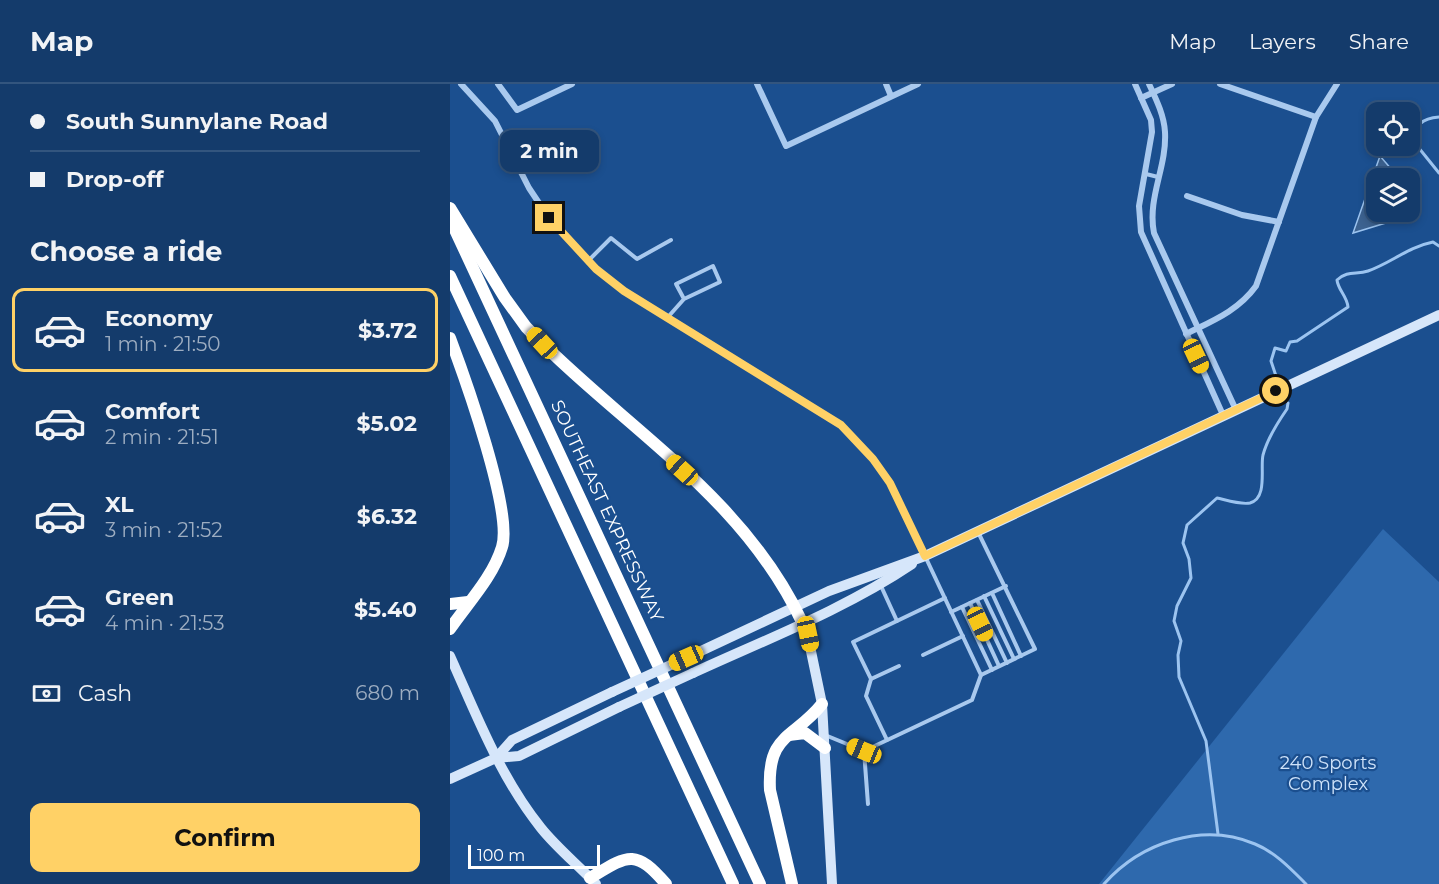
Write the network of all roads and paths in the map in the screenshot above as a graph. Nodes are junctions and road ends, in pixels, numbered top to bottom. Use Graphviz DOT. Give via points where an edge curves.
graph roads {
  1 [pos="461,84"];
  2 [pos="498,84"];
  3 [pos="572,84"];
  4 [pos="757,84"];
  5 [pos="886,84"];
  6 [pos="918,84"];
  7 [pos="1135,84"];
  8 [pos="1149,84"];
  9 [pos="1173,84"];
  10 [pos="1220,84"];
  11 [pos="1337,84"];
  12 [pos="1153,92"];
  13 [pos="891,96"];
  14 [pos="1141,98"];
  15 [pos="1316,117"];
  16 [pos="1146,174"];
  17 [pos="1158,177"];
  18 [pos="1187,196"];
  19 [pos="450,208"];
  20 [pos="450,219"];
  21 [pos="1279,222"];
  22 [pos="671,240"];
  23 [pos="1163,255"];
  24 [pos="1152,260"];
  25 [pos="588,261"];
  26 [pos="450,276"];
  27 [pos="684,299"];
  28 [pos="1439,315"];
  29 [pos="668,318"];
  30 [pos="1197,329"];
  31 [pos="1186,334"];
  32 [pos="450,338"];
  33 [pos="1236,410"];
  34 [pos="1223,416"];
  35 [pos="978,531"];
  36 [pos="925,556"];
  37 [pos="881,585"];
  38 [pos="1006,586"];
  39 [pos="992,593"];
  40 [pos="984,596"];
  41 [pos="945,598"];
  42 [pos="977,600"];
  43 [pos="468,602"];
  44 [pos="970,603"];
  45 [pos="450,604"];
  46 [pos="795,607"];
  47 [pos="962,607"];
  48 [pos="951,612"];
  49 [pos="897,621"];
  50 [pos="802,622"];
  51 [pos="450,629"];
  52 [pos="963,636"];
  53 [pos="923,655"];
  54 [pos="450,656"];
  55 [pos="1021,656"];
  56 [pos="1014,659"];
  57 [pos="1007,663"];
  58 [pos="899,666"];
  59 [pos="999,666"];
  60 [pos="992,670"];
  61 [pos="981,675"];
  62 [pos="871,680"];
  63 [pos="822,704"];
  64 [pos="824,735"];
  65 [pos="782,739"];
  66 [pos="887,740"];
  67 [pos="825,748"];
  68 [pos="864,751"];
  69 [pos="495,758"];
  70 [pos="450,779"];
  71 [pos="868,804"];
  72 [pos="593,881"];
  73 [pos="666,884"];
  74 [pos="733,884"];
  75 [pos="760,884"];
  76 [pos="792,884"];
  77 [pos="832,884"];
  1 -- 25 [label="street" via="495,121 549,218"];
  2 -- 3 [label="street" via="517,110"];
  4 -- 13 [label="street" via="786,146"];
  5 -- 13 [label="street"];
  6 -- 13 [label="street"];
  7 -- 14 [label="street"];
  8 -- 12 [label="street"];
  9 -- 12 [label="street"];
  10 -- 15 [label="street"];
  11 -- 15 [label="street"];
  12 -- 14 [label="street"];
  12 -- 17 [label="street" via="1165,132"];
  14 -- 16 [label="street" via="1152,132"];
  15 -- 21 [label="street"];
  16 -- 17 [label="lane"];
  16 -- 24 [label="street" via="1139,220"];
  17 -- 23 [label="street" via="1152,222"];
  18 -- 21 [label="street" via="1242,215"];
  19 -- 46 [label="highway" via="526,327 735,518 770,563"];
  20 -- 75 [label="highway, SOUTHEAST EXPRESSWAY"];
  21 -- 30 [label="street" via="1250,293 1229,312"];
  22 -- 25 [label="lane" via="637,259 611,238"];
  23 -- 24 [label="lane"];
  23 -- 30 [label="street"];
  24 -- 31 [label="street"];
  25 -- 29 [label="street" via="624,291"];
  26 -- 74 [label="highway"];
  27 -- 27 [label="lane" via="720,282 713,266 676,284"];
  27 -- 29 [label="lane"];
  28 -- 33 [label="main road"];
  29 -- 36 [label="street" via="841,425 890,483"];
  30 -- 31 [label="street"];
  30 -- 33 [label="street"];
  31 -- 34 [label="street"];
  32 -- 43 [label="highway" via="480,429 504,522 499,557"];
  33 -- 34 [label="main road"];
  34 -- 35 [label="main road"];
  35 -- 36 [label="main road"];
  35 -- 38 [label="lane"];
  36 -- 37 [label="main road"];
  36 -- 41 [label="lane"];
  36 -- 46 [label="main road" via="877,571"];
  37 -- 49 [label="lane"];
  37 -- 50 [label="main road"];
  38 -- 39 [label="lane"];
  38 -- 55 [label="lane" via="1035,650"];
  39 -- 40 [label="lane"];
  39 -- 55 [label="lane"];
  40 -- 42 [label="lane"];
  40 -- 56 [label="lane"];
  41 -- 48 [label="lane"];
  41 -- 49 [label="lane"];
  42 -- 44 [label="lane"];
  42 -- 57 [label="lane"];
  43 -- 45 [label="highway"];
  43 -- 51 [label="highway"];
  44 -- 47 [label="lane"];
  44 -- 59 [label="lane"];
  46 -- 50 [label="highway"];
  46 -- 69 [label="main road, bridge" via="512,740"];
  47 -- 48 [label="lane"];
  47 -- 60 [label="lane"];
  48 -- 52 [label="lane"];
  49 -- 62 [label="lane" via="853,642"];
  50 -- 63 [label="main road"];
  50 -- 69 [label="main road, bridge" via="519,756"];
  52 -- 53 [label="lane"];
  52 -- 61 [label="lane"];
  54 -- 69 [label="main road"];
  55 -- 56 [label="lane"];
  56 -- 57 [label="lane"];
  57 -- 59 [label="lane"];
  58 -- 62 [label="lane"];
  59 -- 60 [label="lane"];
  60 -- 61 [label="lane"];
  61 -- 66 [label="lane" via="972,700"];
  62 -- 66 [label="lane" via="866,696"];
  63 -- 64 [label="main road"];
  63 -- 65 [label="highway"];
  64 -- 67 [label="main road"];
  64 -- 68 [label="lane"];
  65 -- 67 [label="highway" via="802,732"];
  65 -- 76 [label="highway" via="773,757 770,790"];
  66 -- 68 [label="lane"];
  67 -- 77 [label="main road"];
  68 -- 71 [label="lane"];
  69 -- 70 [label="main road"];
  69 -- 72 [label="main road" via="540,827"];
  72 -- 73 [label="highway" via="619,860 632,856 650,866"];
}
